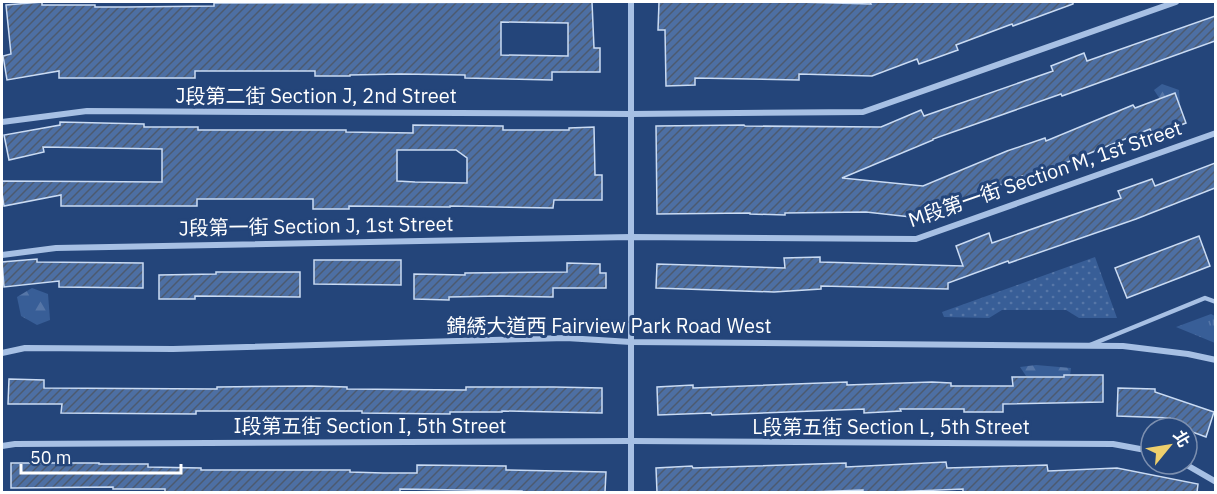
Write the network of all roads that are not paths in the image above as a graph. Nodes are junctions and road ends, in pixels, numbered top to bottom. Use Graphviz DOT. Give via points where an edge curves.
graph roads {
  1 [pos="632,2"];
  2 [pos="1176,2"];
  3 [pos="631,114"];
  4 [pos="2,122"];
  5 [pos="1215,133"];
  6 [pos="631,237"];
  7 [pos="2,255"];
  8 [pos="1215,302"];
  9 [pos="631,342"];
  10 [pos="1090,345"];
  11 [pos="2,353"];
  12 [pos="1215,360"];
  13 [pos="631,441"];
  14 [pos="2,446"];
  15 [pos="1139,449"];
  16 [pos="1199,472"];
  17 [pos="1215,482"];
  18 [pos="631,492"];
  1 -- 3 [label="street"];
  2 -- 3 [label="street, J段第二街 Section J, 2nd Street" via="863,112"];
  3 -- 4 [label="street, J段第二街 Section J, 2nd Street" via="87,111"];
  3 -- 6 [label="street"];
  5 -- 6 [label="street, M段第一街 Section M, 1st Street" via="916,239"];
  6 -- 7 [label="street, J段第一街 Section J, 1st Street" via="56,248"];
  6 -- 9 [label="street"];
  8 -- 10 [label="lane" via="1205,298"];
  9 -- 10 [label="street, 錦綉大道西 Fairview Park Road West"];
  9 -- 11 [label="street, 錦綉大道西 Fairview Park Road West" via="566,338 173,349 25,348"];
  9 -- 13 [label="street"];
  10 -- 12 [label="street, 錦綉大道西 Fairview Park Road West" via="1156,349"];
  13 -- 14 [label="street, I段第五街 Section I, 5th Street"];
  13 -- 15 [label="street, L段第五街 Section L, 5th Street" via="1113,444"];
  13 -- 18 [label="street"];
  16 -- 17 [label="street"];
}
